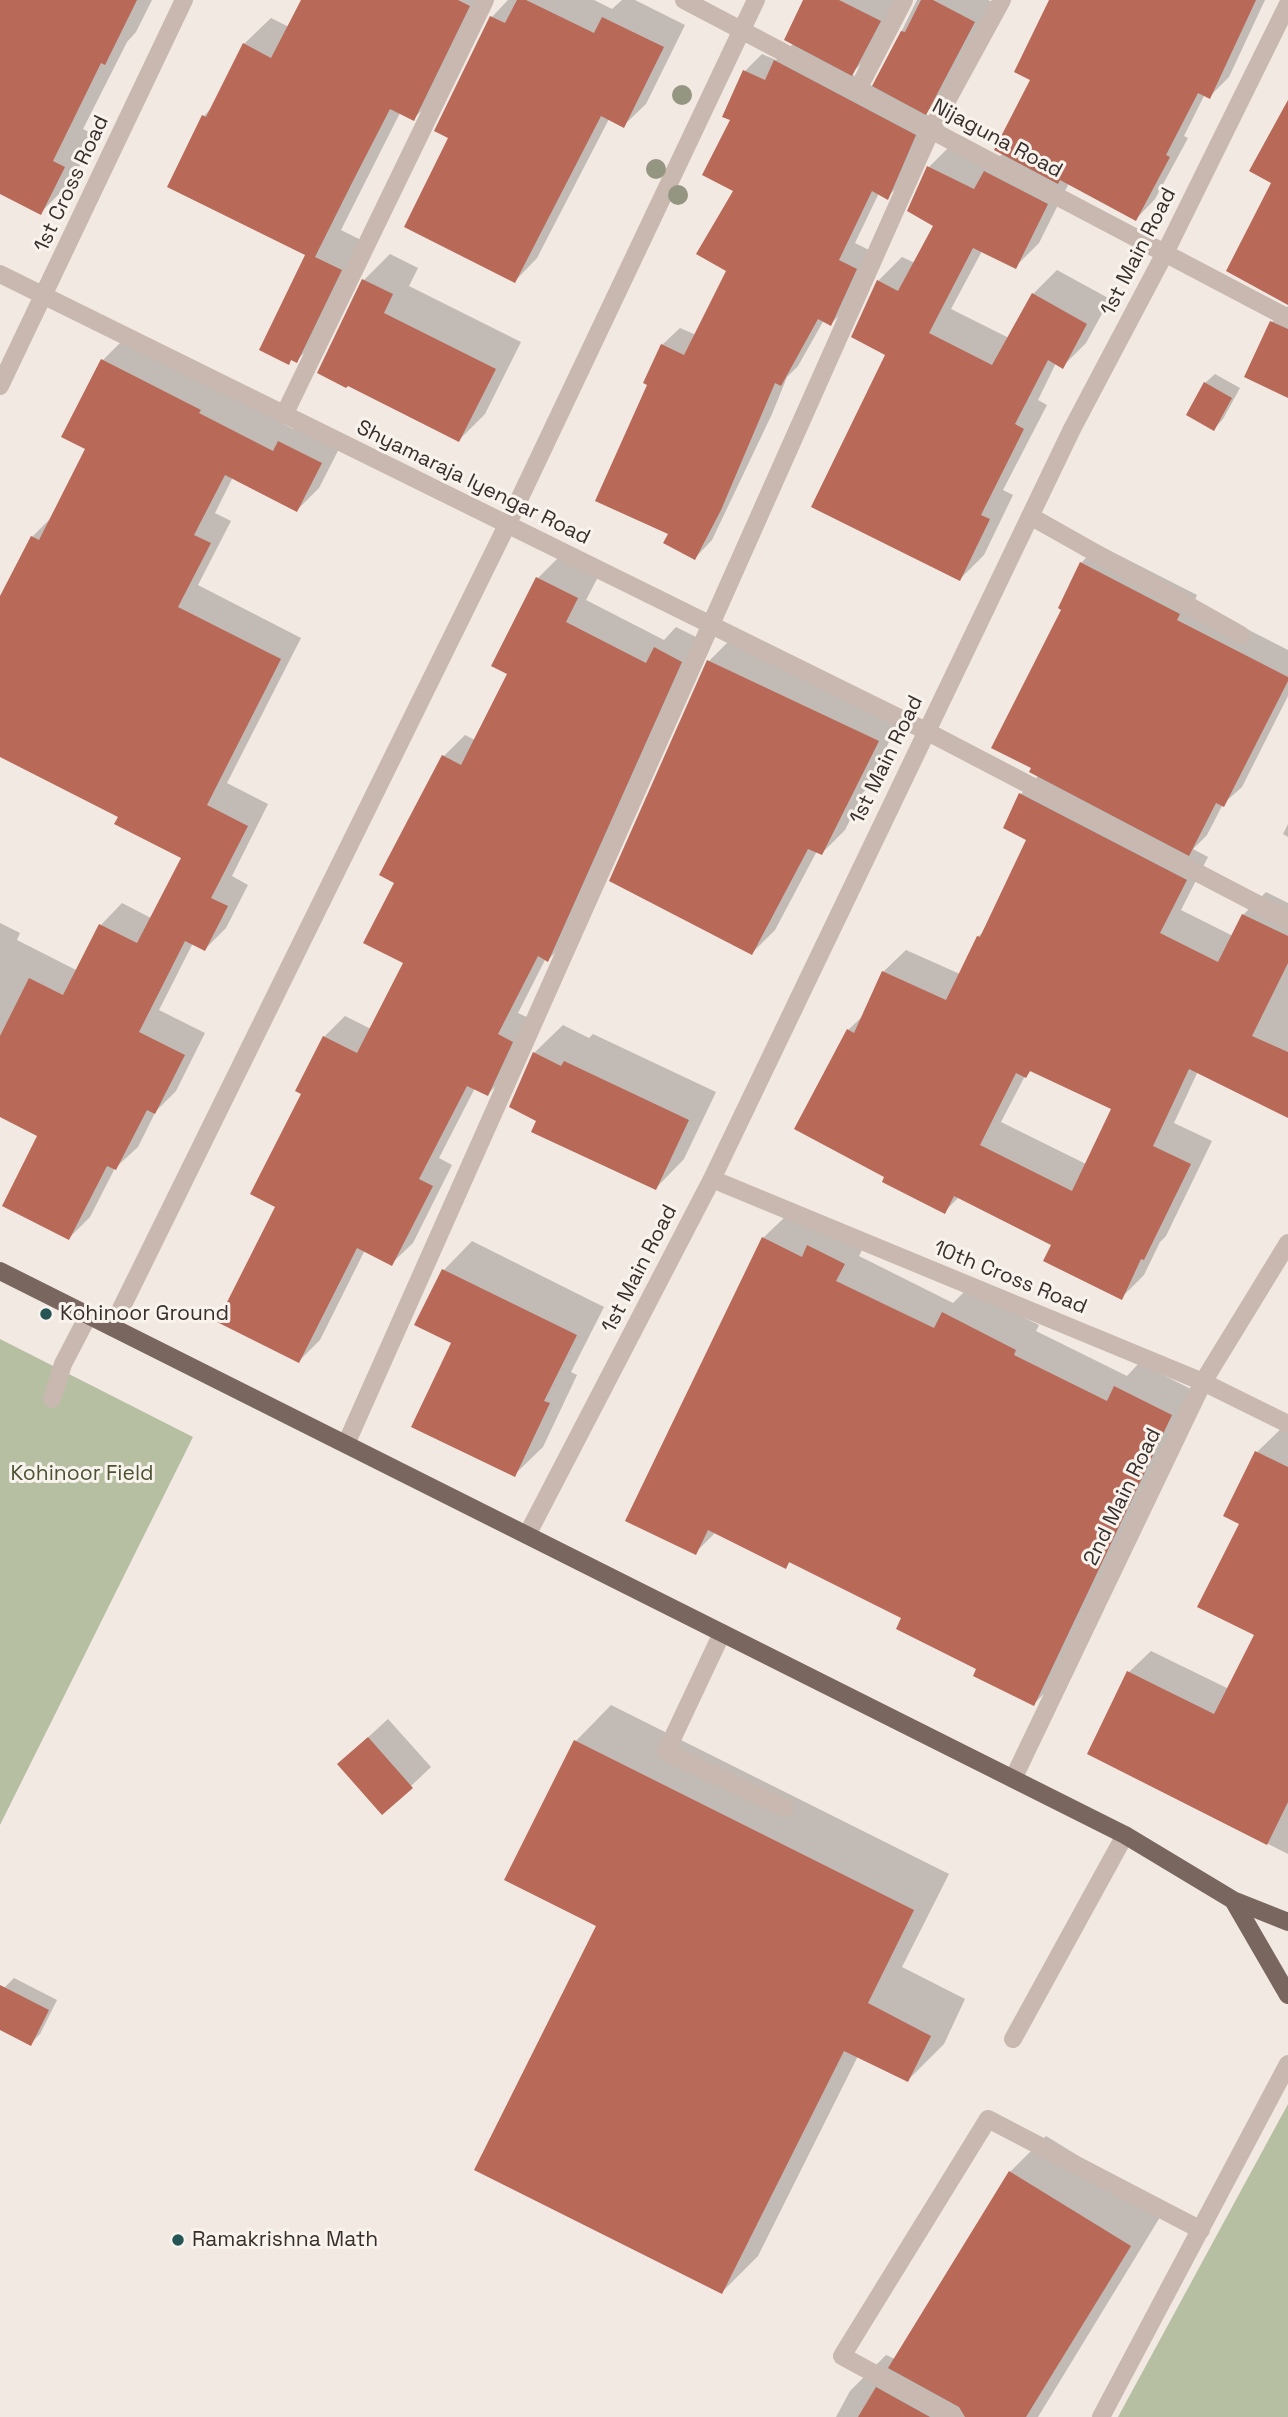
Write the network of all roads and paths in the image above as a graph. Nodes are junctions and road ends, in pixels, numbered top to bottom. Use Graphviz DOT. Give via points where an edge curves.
graph roads {
  1 [pos="184,0"];
  2 [pos="485,0"];
  3 [pos="684,0"];
  4 [pos="756,0"];
  5 [pos="904,0"];
  6 [pos="1002,0"];
  7 [pos="1288,4"];
  8 [pos="742,30"];
  9 [pos="857,92"];
  10 [pos="931,130"];
  11 [pos="1166,253"];
  12 [pos="0,274"];
  13 [pos="44,297"];
  14 [pos="1288,317"];
  15 [pos="0,386"];
  16 [pos="284,415"];
  17 [pos="1030,516"];
  18 [pos="507,525"];
  19 [pos="710,626"];
  20 [pos="1241,635"];
  21 [pos="926,731"];
  22 [pos="1288,920"];
  23 [pos="712,1180"];
  24 [pos="1288,1243"];
  25 [pos="0,1271"];
  26 [pos="88,1315"];
  27 [pos="112,1327"];
  28 [pos="1203,1382"];
  29 [pos="52,1399"];
  30 [pos="1288,1424"];
  31 [pos="346,1444"];
  32 [pos="527,1535"];
  33 [pos="722,1633"];
  34 [pos="1013,1779"];
  35 [pos="785,1808"];
  36 [pos="1125,1835"];
  37 [pos="1233,1900"];
  38 [pos="1288,1922"];
  39 [pos="1288,1995"];
  40 [pos="1013,2039"];
  41 [pos="1288,2064"];
  42 [pos="1201,2230"];
  43 [pos="954,2417"];
  44 [pos="1101,2417"];
  1 -- 13 [label="street, 1st Cross Road"];
  2 -- 16 [label="street"];
  3 -- 8 [label="street, Nijaguna Road"];
  4 -- 8 [label="street"];
  5 -- 9 [label="street"];
  6 -- 10 [label="street"];
  7 -- 11 [label="street, 1st Main Road"];
  8 -- 9 [label="street, Nijaguna Road"];
  8 -- 18 [label="street"];
  9 -- 10 [label="street, Nijaguna Road"];
  10 -- 11 [label="street, Nijaguna Road"];
  10 -- 19 [label="street"];
  11 -- 14 [label="street, Nijaguna Road"];
  11 -- 17 [label="street, 1st Main Road"];
  12 -- 13 [label="street, Shyamaraja Iyengar Road"];
  13 -- 15 [label="street, 1st Cross Road"];
  13 -- 16 [label="street, Shyamaraja Iyengar Road"];
  16 -- 18 [label="street, Shyamaraja Iyengar Road"];
  17 -- 20 [label="street"];
  17 -- 21 [label="street, 1st Main Road"];
  18 -- 19 [label="street, Shyamaraja Iyengar Road"];
  18 -- 27 [label="street"];
  19 -- 21 [label="street, Shyamaraja Iyengar Road"];
  19 -- 31 [label="street"];
  21 -- 22 [label="street, Shyamaraja Iyengar Road"];
  21 -- 23 [label="street, 1st Main Road"];
  23 -- 28 [label="street, 10th Cross Road"];
  23 -- 32 [label="street, 1st Main Road"];
  24 -- 28 [label="street, 2nd Main Road"];
  25 -- 26 [label="main road"];
  26 -- 27 [label="main road"];
  26 -- 29 [label="street" via="63,1364"];
  27 -- 31 [label="main road"];
  28 -- 30 [label="street, 10th Cross Road"];
  28 -- 34 [label="street, 2nd Main Road"];
  31 -- 32 [label="main road"];
  32 -- 33 [label="main road"];
  33 -- 34 [label="main road"];
  33 -- 35 [label="street" via="666,1752"];
  34 -- 36 [label="main road"];
  36 -- 37 [label="main road"];
  36 -- 40 [label="street"];
  37 -- 38 [label="main road"];
  37 -- 39 [label="main road"];
  41 -- 42 [label="street"];
  42 -- 43 [label="street" via="988,2119 842,2356"];
  42 -- 44 [label="street"];
}
